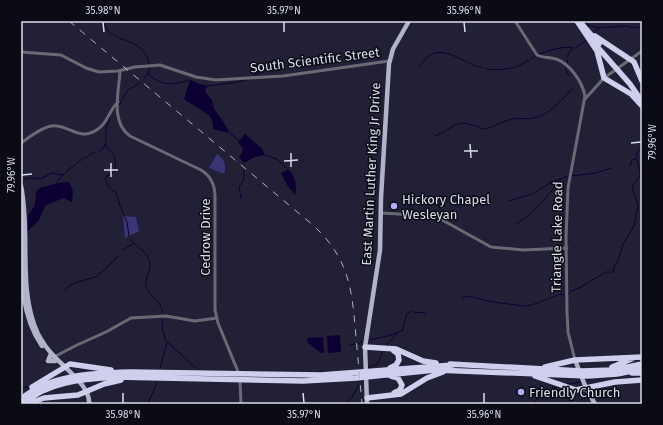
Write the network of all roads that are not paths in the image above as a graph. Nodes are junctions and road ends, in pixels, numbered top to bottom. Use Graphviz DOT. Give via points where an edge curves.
graph roads {
  1 [pos="409,21"];
  2 [pos="515,21"];
  3 [pos="579,22"];
  4 [pos="642,50"];
  5 [pos="21,52"];
  6 [pos="636,55"];
  7 [pos="389,61"];
  8 [pos="632,61"];
  9 [pos="120,71"];
  10 [pos="604,78"];
  11 [pos="642,81"];
  12 [pos="642,97"];
  13 [pos="585,99"];
  14 [pos="118,102"];
  15 [pos="642,102"];
  16 [pos="642,106"];
  17 [pos="21,143"];
  18 [pos="21,186"];
  19 [pos="21,211"];
  20 [pos="381,213"];
  21 [pos="567,248"];
  22 [pos="29,312"];
  23 [pos="21,314"];
  24 [pos="217,318"];
  25 [pos="365,348"];
  26 [pos="642,356"];
  27 [pos="55,358"];
  28 [pos="575,360"];
  29 [pos="642,364"];
  30 [pos="453,365"];
  31 [pos="64,368"];
  32 [pos="519,368"];
  33 [pos="642,369"];
  34 [pos="457,370"];
  35 [pos="590,371"];
  36 [pos="131,372"];
  37 [pos="384,372"];
  38 [pos="511,373"];
  39 [pos="642,373"];
  40 [pos="356,375"];
  41 [pos="602,375"];
  42 [pos="137,378"];
  43 [pos="642,380"];
  44 [pos="586,388"];
  45 [pos="85,393"];
  46 [pos="21,397"];
  47 [pos="367,399"];
  48 [pos="23,404"];
  49 [pos="27,404"];
  50 [pos="89,404"];
  51 [pos="241,404"];
  52 [pos="595,404"];
  1 -- 7 [label="main road, East Martin Luther King Jr Drive"];
  2 -- 13 [label="street" via="537,55 557,60 569,68 582,87"];
  3 -- 8 [label="highway" via="598,39"];
  3 -- 10 [label="highway" via="597,51"];
  3 -- 12 [label="highway"];
  3 -- 15 [label="highway"];
  4 -- 6 [label="street"];
  5 -- 9 [label="street, South Scientific Street" via="59,54 93,71"];
  6 -- 8 [label="highway"];
  7 -- 9 [label="street, South Scientific Street" via="279,77 216,80 196,77 161,65"];
  7 -- 20 [label="main road, East Martin Luther King Jr Drive"];
  8 -- 10 [label="street"];
  8 -- 11 [label="highway"];
  9 -- 14 [label="street, Cedrow Drive"];
  10 -- 13 [label="street"];
  10 -- 16 [label="highway" via="631,94"];
  13 -- 21 [label="street, Triangle Lake Road" via="568,181"];
  14 -- 17 [label="street" via="102,125 92,132 80,134 60,126 50,126"];
  14 -- 24 [label="street, Cedrow Drive" via="119,122 127,134 201,170 213,184"];
  18 -- 22 [label="main road"];
  19 -- 22 [label="main road" via="22,266"];
  20 -- 21 [label="street" via="435,216 491,246 523,250"];
  20 -- 25 [label="main road, East Martin Luther King Jr Drive" via="380,250"];
  21 -- 28 [label="street, Triangle Lake Road" via="567,321"];
  22 -- 23 [label="main road"];
  22 -- 27 [label="main road" via="40,338"];
  24 -- 27 [label="street" via="195,321 166,316 130,318"];
  24 -- 51 [label="street, Cedrow Drive" via="238,370"];
  25 -- 30 [label="highway" via="391,348 423,361"];
  25 -- 37 [label="highway" via="389,349 398,354 396,366"];
  25 -- 47 [label="main road, East Martin Luther King Jr Drive"];
  26 -- 28 [label="highway"];
  26 -- 35 [label="highway" via="612,367"];
  27 -- 31 [label="main road"];
  28 -- 32 [label="highway" via="547,367"];
  28 -- 44 [label="main road, Triangle Lake Road"];
  29 -- 35 [label="highway"];
  30 -- 32 [label="highway"];
  30 -- 37 [label="highway"];
  31 -- 36 [label="highway" via="74,364"];
  31 -- 45 [label="main road"];
  31 -- 46 [label="highway" via="31,387"];
  32 -- 35 [label="highway"];
  33 -- 41 [label="highway"];
  34 -- 37 [label="highway"];
  34 -- 38 [label="highway"];
  34 -- 47 [label="highway" via="431,376 401,394"];
  36 -- 40 [label="highway"];
  36 -- 46 [label="highway" via="60,380 38,387"];
  37 -- 40 [label="highway"];
  37 -- 47 [label="highway" via="398,378 402,385 400,390"];
  38 -- 41 [label="highway"];
  38 -- 44 [label="highway" via="543,378 574,390"];
  39 -- 41 [label="highway"];
  40 -- 42 [label="highway" via="303,381"];
  42 -- 45 [label="highway" via="109,382"];
  42 -- 48 [label="highway" via="102,378 62,385 40,392"];
  43 -- 44 [label="highway"];
  44 -- 52 [label="main road, Triangle Lake Road"];
  45 -- 49 [label="highway" via="44,398"];
  45 -- 50 [label="main road"];
}
